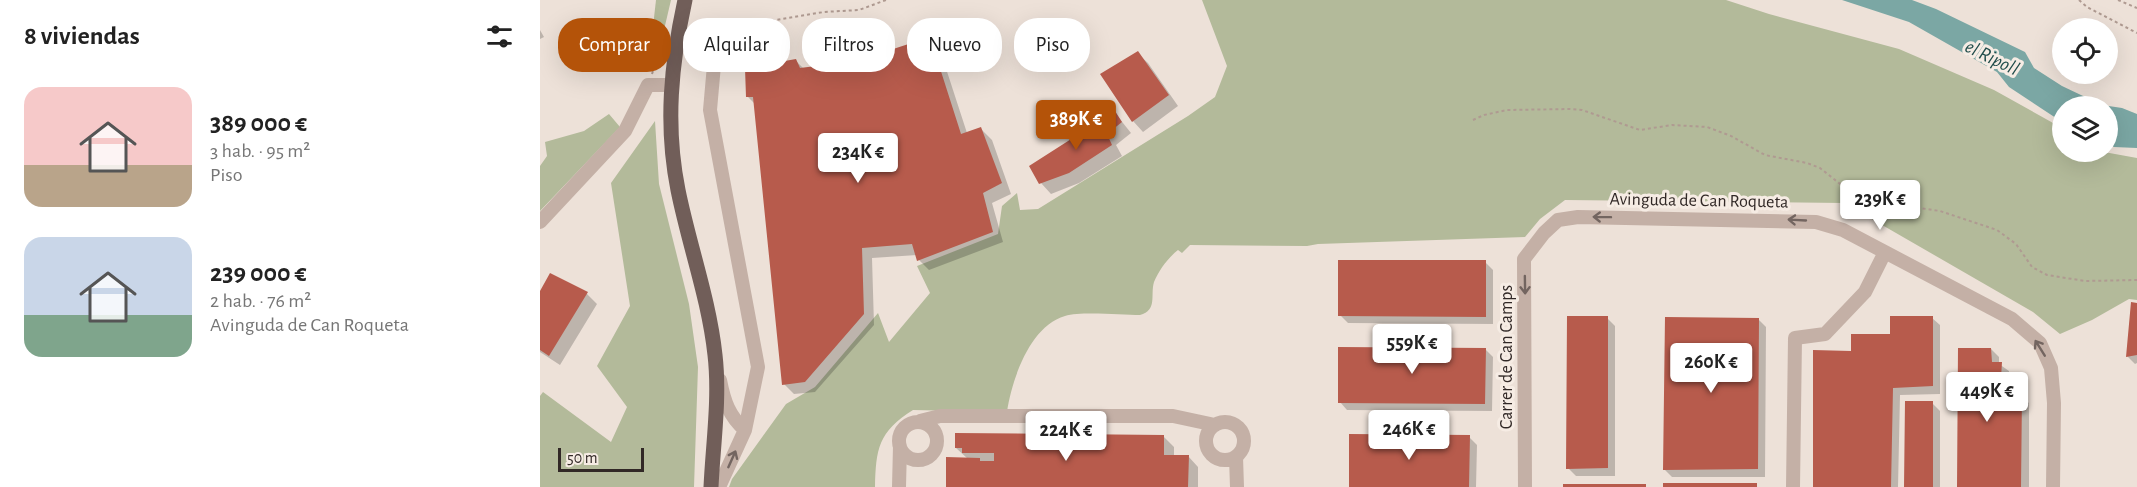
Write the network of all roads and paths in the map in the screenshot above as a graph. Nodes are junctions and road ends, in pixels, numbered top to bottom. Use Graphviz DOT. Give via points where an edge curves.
graph roads {
  1 [pos="685,0"];
  2 [pos="886,0"];
  3 [pos="2079,0"];
  4 [pos="2118,0"];
  5 [pos="2137,8"];
  6 [pos="788,18"];
  7 [pos="2137,33"];
  8 [pos="652,72"];
  9 [pos="713,72"];
  10 [pos="648,85"];
  11 [pos="670,85"];
  12 [pos="1473,120"];
  13 [pos="540,222"];
  14 [pos="1544,233"];
  15 [pos="1885,252"];
  16 [pos="2137,280"];
  17 [pos="715,355"];
  18 [pos="925,423"];
  19 [pos="1213,426"];
  20 [pos="745,430"];
  21 [pos="900,446"];
  22 [pos="1233,458"];
  23 [pos="711,487"];
  24 [pos="719,487"];
  25 [pos="899,487"];
  26 [pos="1230,487"];
  27 [pos="1237,487"];
  28 [pos="1525,487"];
  29 [pos="1793,487"];
  30 [pos="2053,487"];
  1 -- 11 [label="main road"];
  2 -- 6 [label="path" via="859,10"];
  3 -- 7 [label="path"];
  4 -- 5 [label="path"];
  8 -- 10 [label="path"];
  9 -- 20 [label="street" via="710,110 758,367"];
  10 -- 11 [label="street"];
  10 -- 13 [label="street" via="625,131"];
  11 -- 17 [label="main road" via="670,128 678,189"];
  12 -- 16 [label="path" via="1507,110 1570,109 1640,130 1672,125 1707,126 1765,155 1820,168 1849,191 1872,201 1940,211 1997,230 2016,244 2032,267 2047,275 2085,281"];
  15 -- 14 [label="street, Avinguda de Can Roqueta, one-way" via="1843,230 1795,220 1578,217 1558,220"];
  14 -- 28 [label="street, Carrer de Can Camps, one-way" via="1524,259"];
  15 -- 29 [label="street" via="1865,292 1825,334 1795,339"];
  30 -- 15 [label="street, Avinguda de Can Roqueta, one-way" via="2052,368 2040,343 2012,319"];
  17 -- 20 [label="street" via="729,413"];
  17 -- 23 [label="main road"];
  18 -- 19 [label="street" via="940,416 1173,416"];
  18 -- 21 [label="street" via="908,424 900,434"];
  18 -- 21 [label="street" via="938,442 929,457 912,459"];
  19 -- 22 [label="street" via="1206,440 1209,453 1220,460"];
  19 -- 22 [label="street" via="1232,423 1241,431 1243,450"];
  24 -- 20 [label="street, one-way"];
  21 -- 25 [label="street"];
  22 -- 26 [label="street"];
  22 -- 27 [label="street"];
}
